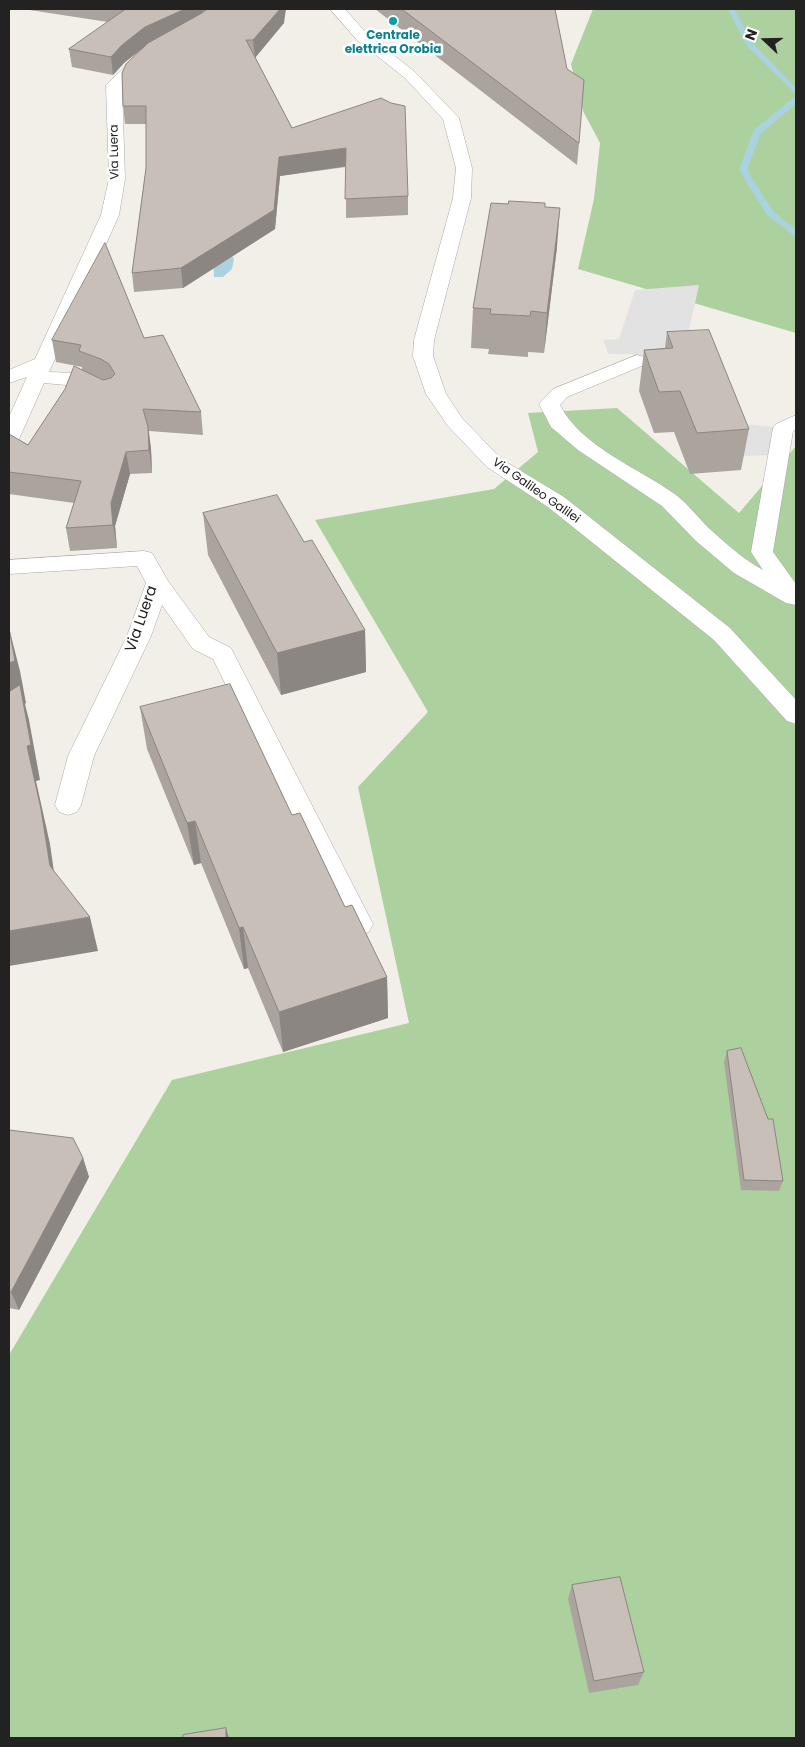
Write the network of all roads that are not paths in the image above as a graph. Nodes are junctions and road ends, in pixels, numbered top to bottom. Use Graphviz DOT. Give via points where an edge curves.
graph roads {
  1 [pos="337,9"];
  2 [pos="168,44"];
  3 [pos="636,360"];
  4 [pos="40,370"];
  5 [pos="9,377"];
  6 [pos="107,395"];
  7 [pos="796,421"];
  8 [pos="9,439"];
  9 [pos="9,567"];
  10 [pos="158,583"];
  11 [pos="795,599"];
  12 [pos="796,715"];
  13 [pos="68,805"];
  14 [pos="359,924"];
  1 -- 12 [label="street, Via Galileo Galilei" via="362,36 410,75 451,118 464,170 462,198 424,340 423,356 436,394 455,422 494,462 556,502 722,634"];
  2 -- 4 [label="street, Via Luera" via="153,49 114,85 117,179 110,215"];
  3 -- 11 [label="street" via="560,393 549,404 558,423 585,446 670,501 742,568"];
  4 -- 5 [label="street"];
  4 -- 6 [label="street" via="82,380"];
  4 -- 8 [label="street, Via Luera"];
  7 -- 11 [label="street" via="783,428 762,552"];
  9 -- 10 [label="street, Via Luera" via="144,558"];
  10 -- 13 [label="street, Via Luera" via="140,636 82,756"];
  10 -- 14 [label="street" via="201,643 222,654"];
}
